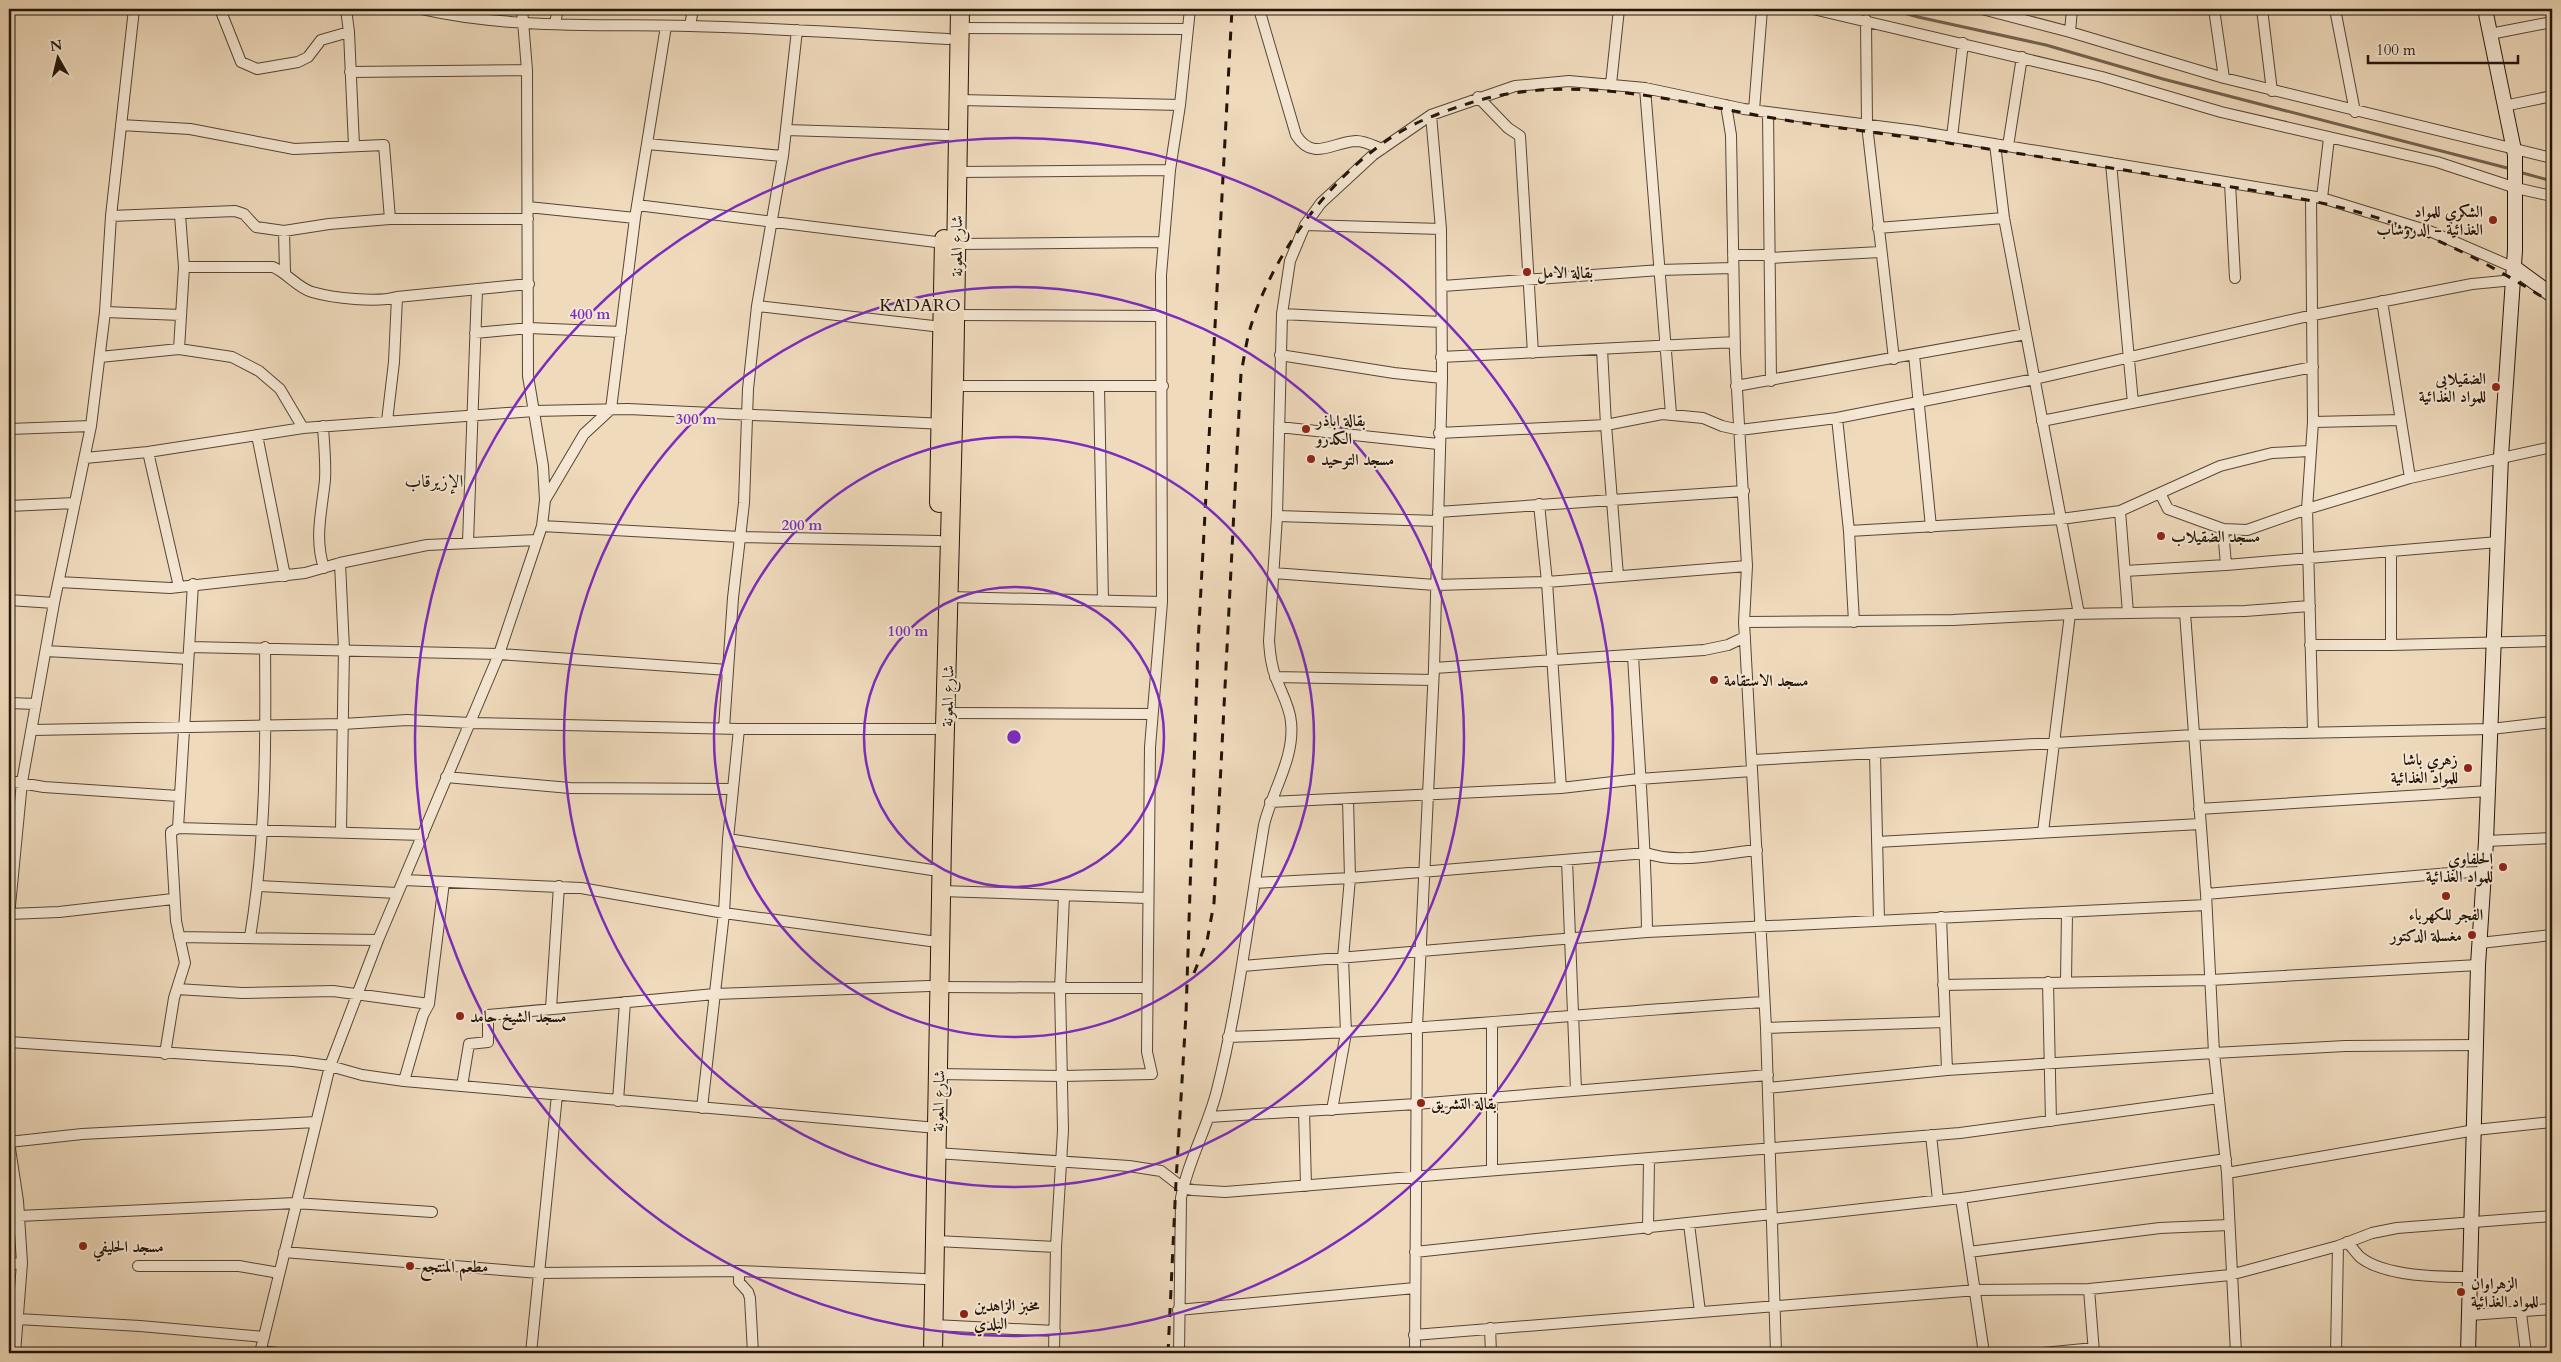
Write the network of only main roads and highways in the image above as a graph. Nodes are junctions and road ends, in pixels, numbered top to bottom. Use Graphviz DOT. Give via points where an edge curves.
graph roads {
  1 [pos="948,9"];
  2 [pos="960,9"];
  3 [pos="954,34"];
  4 [pos="951,214"];
  5 [pos="950,243"];
  6 [pos="946,424"];
  7 [pos="934,987"];
  8 [pos="932,1128"];
  9 [pos="922,1353"];
  10 [pos="933,1353"];
  1 -- 3 [label="highway, شارع المعونة"];
  2 -- 3 [label="highway, شارع المعونة"];
  3 -- 4 [label="highway, شارع المعونة" via="947,136"];
  3 -- 4 [label="highway, شارع المعونة" via="959,100 958,172"];
  4 -- 5 [label="highway, شارع المعونة"];
  5 -- 6 [label="highway, شارع المعونة" via="942,327"];
  5 -- 6 [label="highway, شارع المعونة" via="956,315 954,386"];
  6 -- 7 [label="highway, شارع المعونة" via="947,714"];
  6 -- 7 [label="highway, شارع المعونة" via="939,541 930,940"];
  7 -- 8 [label="highway, شارع المعونة"];
  7 -- 8 [label="highway, شارع المعونة" via="938,1074"];
  8 -- 9 [label="highway, شارع المعونة"];
  8 -- 10 [label="highway, شارع المعونة" via="936,1152"];
}
